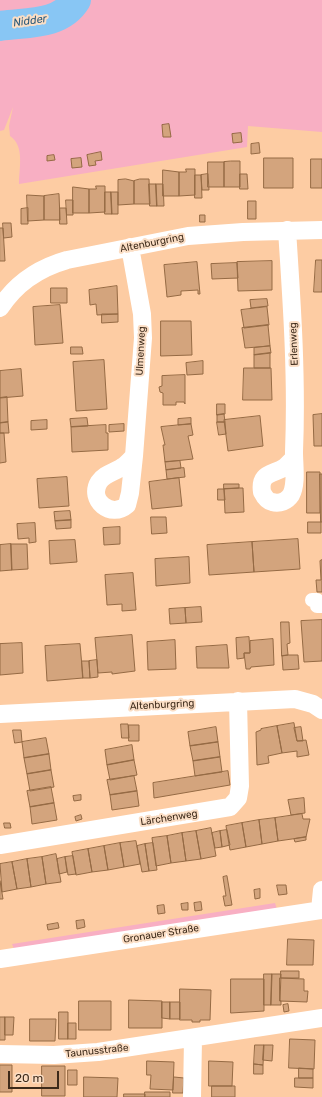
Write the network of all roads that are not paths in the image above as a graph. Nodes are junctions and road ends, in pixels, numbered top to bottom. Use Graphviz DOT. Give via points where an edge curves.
graph roads {
  1 [pos="287,230"];
  2 [pos="322,230"];
  3 [pos="130,248"];
  4 [pos="0,308"];
  5 [pos="134,456"];
  6 [pos="294,458"];
  7 [pos="238,701"];
  8 [pos="322,710"];
  9 [pos="0,714"];
  10 [pos="0,845"];
  11 [pos="322,890"];
  12 [pos="321,910"];
  13 [pos="0,959"];
  14 [pos="322,1018"];
  15 [pos="194,1039"];
  16 [pos="0,1054"];
  17 [pos="192,1097"];
  1 -- 2 [label="street, Altenburgring"];
  1 -- 3 [label="street, Altenburgring" via="188,236"];
  1 -- 6 [label="street, Erlenweg" via="295,352"];
  3 -- 4 [label="street, Altenburgring" via="48,266 14,289"];
  3 -- 5 [label="street, Ulmenweg" via="143,326"];
  7 -- 8 [label="street, Altenburgring" via="295,699 313,704"];
  7 -- 9 [label="street, Altenburgring"];
  7 -- 10 [label="street, Lärchenweg" via="240,792 230,807"];
  11 -- 12 [label="street"];
  12 -- 13 [label="street, Gronauer Straße"];
  14 -- 15 [label="street, Taunusstraße"];
  15 -- 16 [label="street, Taunusstraße" via="77,1054"];
  15 -- 17 [label="street"];
}
